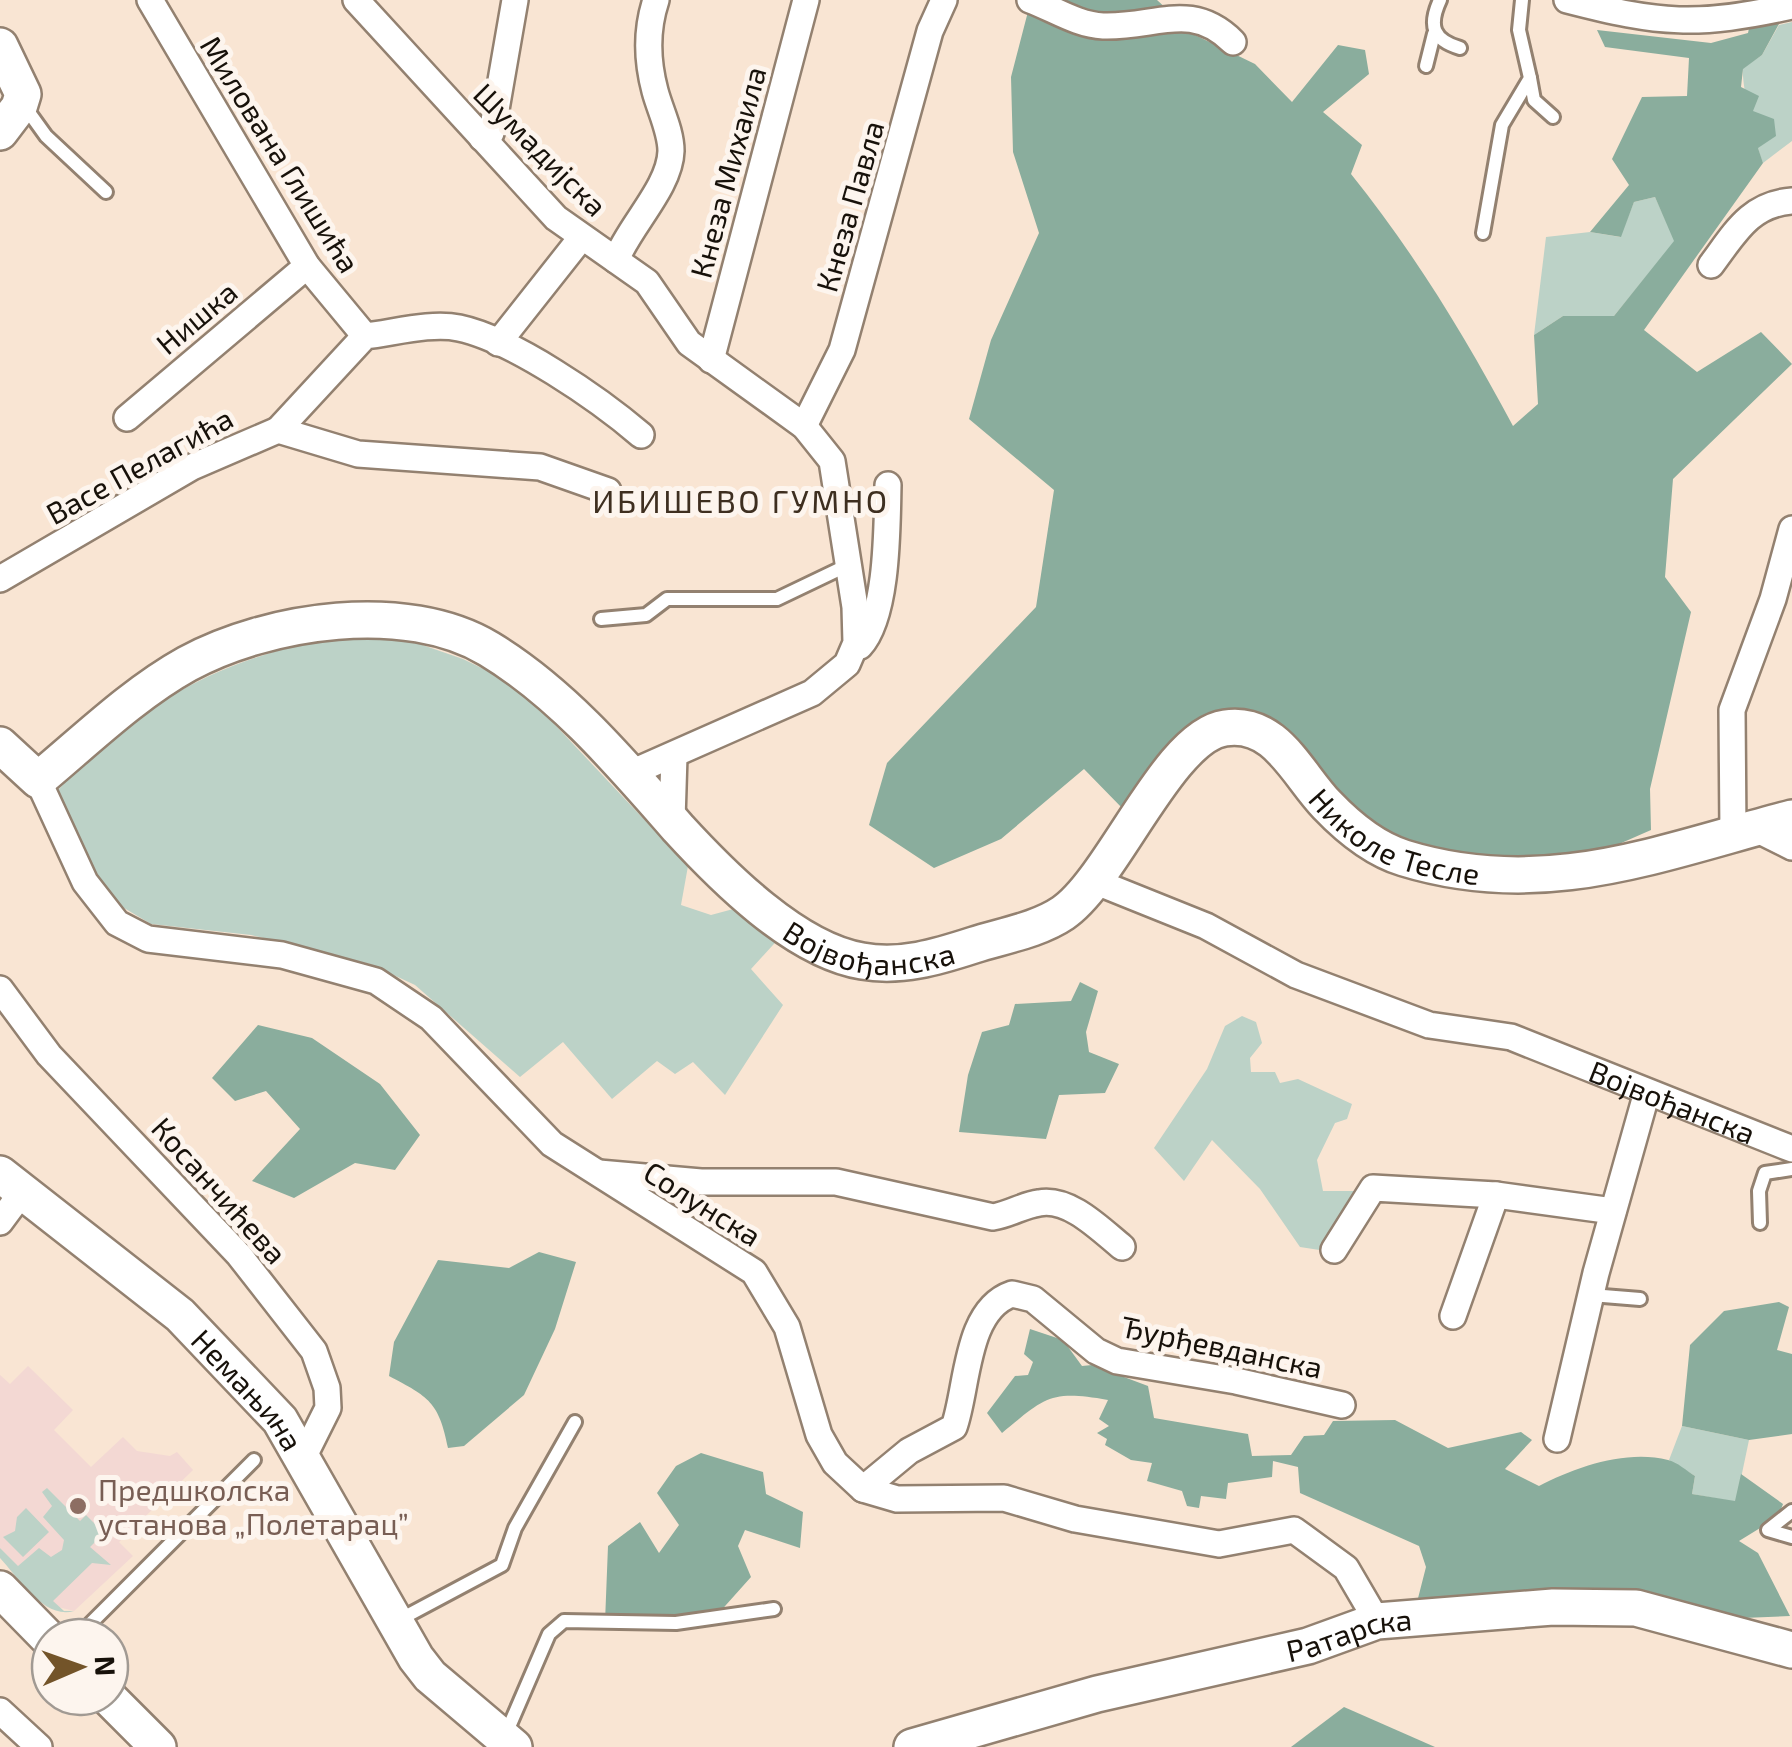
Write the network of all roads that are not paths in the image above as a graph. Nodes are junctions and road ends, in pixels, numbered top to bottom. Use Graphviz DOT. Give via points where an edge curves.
graph roads {
  1 [pos="150,0"];
  2 [pos="356,0"];
  3 [pos="515,0"];
  4 [pos="656,0"];
  5 [pos="806,0"];
  6 [pos="944,0"];
  7 [pos="1030,0"];
  8 [pos="1440,0"];
  9 [pos="1522,0"];
  10 [pos="1567,0"];
  11 [pos="1603,4"];
  12 [pos="1792,6"];
  13 [pos="1735,10"];
  14 [pos="1434,34"];
  15 [pos="1233,42"];
  16 [pos="0,46"];
  17 [pos="1460,48"];
  18 [pos="1426,66"];
  19 [pos="1530,78"];
  20 [pos="22,102"];
  21 [pos="1553,117"];
  22 [pos="0,132"];
  23 [pos="482,138"];
  24 [pos="106,192"];
  25 [pos="1792,201"];
  26 [pos="1484,234"];
  27 [pos="581,238"];
  28 [pos="616,260"];
  29 [pos="1711,265"];
  30 [pos="307,266"];
  31 [pos="365,336"];
  32 [pos="498,342"];
  33 [pos="711,360"];
  34 [pos="127,418"];
  35 [pos="804,426"];
  36 [pos="278,430"];
  37 [pos="641,434"];
  38 [pos="888,485"];
  39 [pos="608,491"];
  40 [pos="1792,529"];
  41 [pos="848,565"];
  42 [pos="0,579"];
  43 [pos="601,619"];
  44 [pos="853,654"];
  45 [pos="0,745"];
  46 [pos="674,756"];
  47 [pos="630,774"];
  48 [pos="38,780"];
  49 [pos="1792,818"];
  50 [pos="672,820"];
  51 [pos="1743,831"];
  52 [pos="1792,846"];
  53 [pos="1094,882"];
  54 [pos="0,989"];
  55 [pos="1646,1092"];
  56 [pos="1792,1148"];
  57 [pos="1792,1169"];
  58 [pos="594,1173"];
  59 [pos="12,1182"];
  60 [pos="1496,1196"];
  61 [pos="1613,1211"];
  62 [pos="0,1222"];
  63 [pos="1760,1223"];
  64 [pos="1122,1247"];
  65 [pos="1334,1250"];
  66 [pos="1590,1295"];
  67 [pos="1640,1299"];
  68 [pos="1454,1316"];
  69 [pos="1342,1406"];
  70 [pos="574,1422"];
  71 [pos="1557,1440"];
  72 [pos="304,1456"];
  73 [pos="254,1460"];
  74 [pos="863,1489"];
  75 [pos="1792,1512"];
  76 [pos="1792,1537"];
  77 [pos="3,1597"];
  78 [pos="774,1609"];
  79 [pos="97,1617"];
  80 [pos="1377,1621"];
  81 [pos="30,1622"];
  82 [pos="395,1622"];
  83 [pos="1792,1650"];
  84 [pos="0,1711"];
  85 [pos="128,1717"];
  86 [pos="509,1742"];
  87 [pos="38,1747"];
  88 [pos="158,1747"];
  89 [pos="912,1747"];
  1 -- 30 [label="street, Милована Глишића"];
  2 -- 23 [label="street, Шумадијска"];
  3 -- 23 [label="street" via="494,122"];
  4 -- 28 [label="street" via="648,54 671,150 666,177"];
  5 -- 33 [label="street, Кнеза Михаила"];
  6 -- 35 [label="street, Кнеза Павла" via="842,350"];
  7 -- 15 [label="street" via="1105,26 1193,16 1213,21"];
  8 -- 14 [label="lane"];
  9 -- 19 [label="lane" via="1519,30"];
  10 -- 11 [label="street"];
  11 -- 13 [label="street" via="1684,23"];
  12 -- 13 [label="street"];
  14 -- 17 [label="lane"];
  14 -- 18 [label="lane"];
  16 -- 20 [label="street" via="22,88"];
  19 -- 21 [label="lane" via="1534,100"];
  19 -- 26 [label="lane" via="1502,125"];
  20 -- 22 [label="street"];
  20 -- 24 [label="lane" via="46,136"];
  23 -- 27 [label="street, Шумадијска"];
  25 -- 29 [label="street" via="1769,203 1748,216"];
  27 -- 28 [label="street, Шумадијска"];
  27 -- 32 [label="street"];
  28 -- 33 [label="street, Шумадијска" via="657,292 689,343"];
  30 -- 31 [label="street, Милована Глишића"];
  30 -- 34 [label="street, Нишка"];
  31 -- 32 [label="street" via="456,327"];
  31 -- 36 [label="street"];
  32 -- 37 [label="street" via="603,403"];
  33 -- 35 [label="street, Шумадијска"];
  35 -- 41 [label="street, Шумадијска" via="835,470"];
  36 -- 39 [label="street, Васе Пелагића" via="358,454 540,467"];
  36 -- 42 [label="street, Васе Пелагића" via="192,467"];
  38 -- 44 [label="street" via="877,604 868,638"];
  40 -- 51 [label="street" via="1732,710"];
  41 -- 43 [label="lane" via="778,599 667,599 646,615"];
  41 -- 44 [label="street, Шумадијска" via="856,618"];
  44 -- 46 [label="street" via="812,693"];
  45 -- 48 [label="street"];
  46 -- 47 [label="street"];
  46 -- 50 [label="street"];
  47 -- 48 [label="street, Војвођанска" via="535,681 484,646 426,625 346,620 258,634 186,665"];
  47 -- 50 [label="street, Војвођанска"];
  48 -- 58 [label="street, Солунска" via="85,882 117,923 148,938 282,955 376,981 431,1018 552,1144"];
  49 -- 51 [label="street, Николе Тесле"];
  50 -- 53 [label="street, Војвођанска" via="722,877 808,939 857,960 924,960 1043,923 1064,913"];
  51 -- 52 [label="street"];
  51 -- 53 [label="street, Николе Тесле" via="1591,871 1494,878 1381,849 1327,805 1274,741 1258,731 1222,728 1194,742"];
  53 -- 55 [label="street, Војвођанска" via="1206,926 1296,975 1428,1025 1511,1038"];
  54 -- 72 [label="street, Косанчићева" via="49,1055 226,1240 314,1350 328,1408"];
  55 -- 56 [label="street, Војвођанска"];
  55 -- 61 [label="street"];
  57 -- 63 [label="lane, Војвођанска" via="1765,1173 1758,1191"];
  58 -- 64 [label="street" via="700,1182 836,1182 993,1217 1044,1201 1064,1205"];
  58 -- 74 [label="street, Солунска" via="754,1272 786,1327 819,1435 835,1463"];
  59 -- 62 [label="street"];
  59 -- 72 [label="street, Немањина" via="180,1315 280,1420"];
  60 -- 61 [label="street"];
  60 -- 65 [label="street" via="1374,1188"];
  60 -- 68 [label="street"];
  61 -- 66 [label="street"];
  66 -- 67 [label="lane"];
  66 -- 71 [label="street"];
  69 -- 74 [label="street, Ђурђевданска" via="1236,1380 1117,1362 1033,1299 1012,1294 991,1306 982,1323 954,1428 909,1451"];
  70 -- 82 [label="lane" via="515,1528 502,1565"];
  72 -- 82 [label="street, Немањина"];
  73 -- 79 [label="lane"];
  74 -- 80 [label="street" via="897,1499 1004,1498 1075,1519 1219,1544 1294,1530 1346,1568"];
  75 -- 76 [label="lane" via="1768,1530"];
  77 -- 81 [label="street"];
  78 -- 86 [label="lane" via="688,1622 564,1621 548,1634"];
  80 -- 83 [label="street, Ратарска" via="1553,1607 1636,1608"];
  80 -- 89 [label="street, Ратарска" via="1308,1646 1097,1694"];
  82 -- 86 [label="street, Немањина" via="430,1676"];
  84 -- 87 [label="street"];
  85 -- 88 [label="street"];
}
